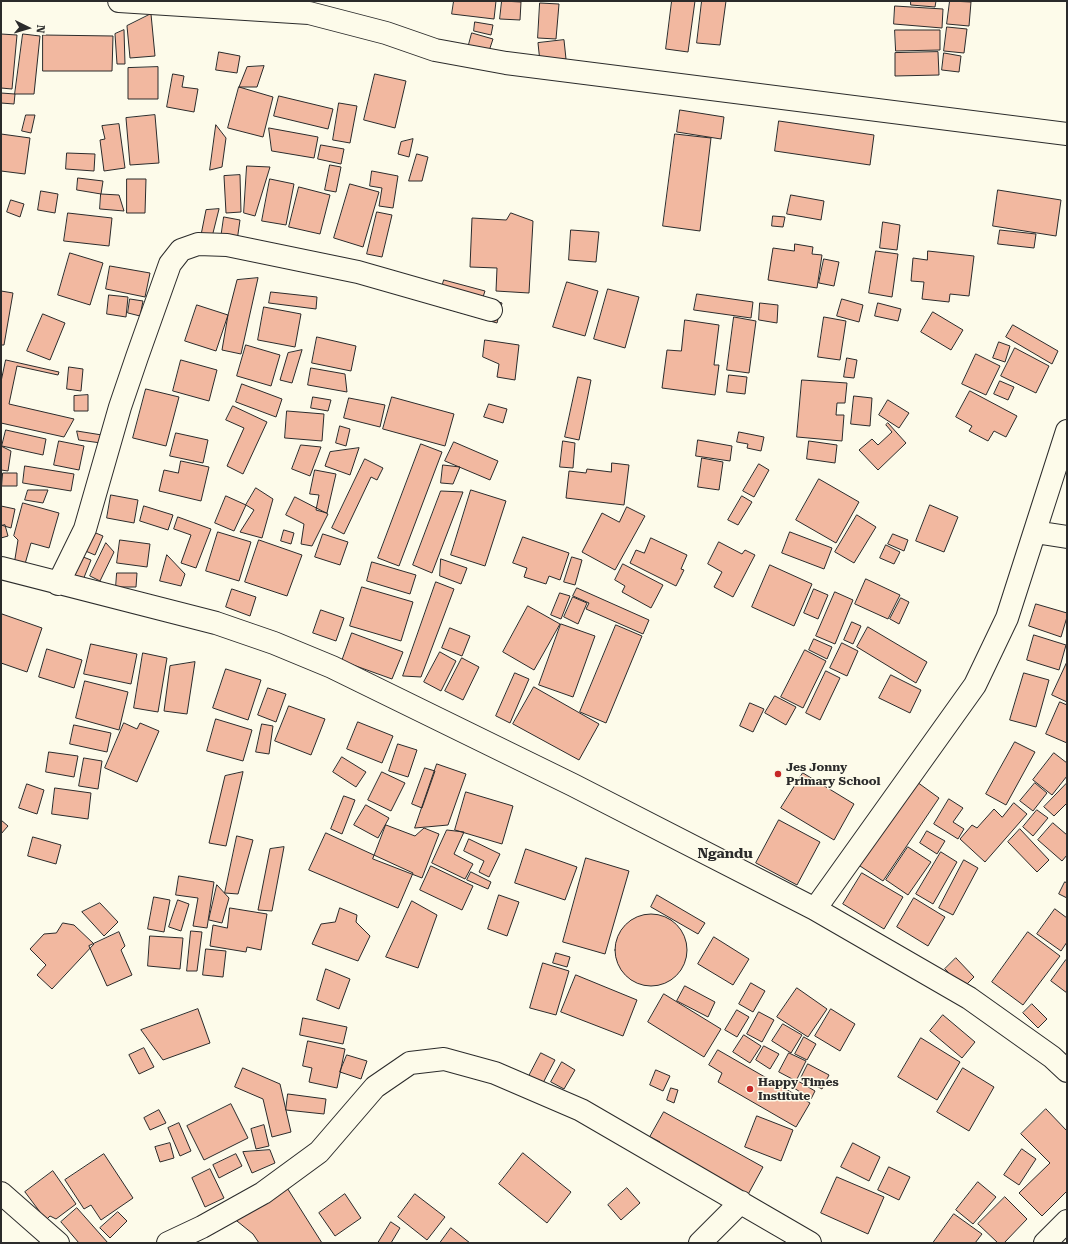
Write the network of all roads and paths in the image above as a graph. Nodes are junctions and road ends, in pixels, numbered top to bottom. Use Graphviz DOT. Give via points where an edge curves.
graph roads {
  1 [pos="119,1"];
  2 [pos="1067,134"];
  3 [pos="491,310"];
  4 [pos="1067,431"];
  5 [pos="1035,532"];
  6 [pos="1067,537"];
  7 [pos="1,568"];
  8 [pos="58,584"];
  9 [pos="815,909"];
  10 [pos="1067,1071"];
  11 [pos="1,1193"];
  12 [pos="741,1202"];
  13 [pos="1067,1222"];
  14 [pos="58,1243"];
  15 [pos="168,1243"];
  16 [pos="700,1243"];
  17 [pos="810,1243"];
  18 [pos="1045,1243"];
  1 -- 2 [label="street" via="309,13 386,33 435,50 506,63"];
  3 -- 8 [label="street" via="358,272 227,245 198,244 181,250 170,264 137,357 85,529"];
  4 -- 5 [label="street"];
  5 -- 6 [label="street"];
  5 -- 9 [label="street" via="1007,618 975,685"];
  7 -- 8 [label="street"];
  8 -- 9 [label="street" via="216,623 332,667 573,785"];
  9 -- 10 [label="street" via="969,998"];
  11 -- 14 [label="street"];
  12 -- 15 [label="street" via="581,1110 495,1073 444,1059 410,1063 375,1087 319,1152 263,1193"];
  12 -- 16 [label="street"];
  12 -- 17 [label="street"];
  13 -- 18 [label="street"];
}
